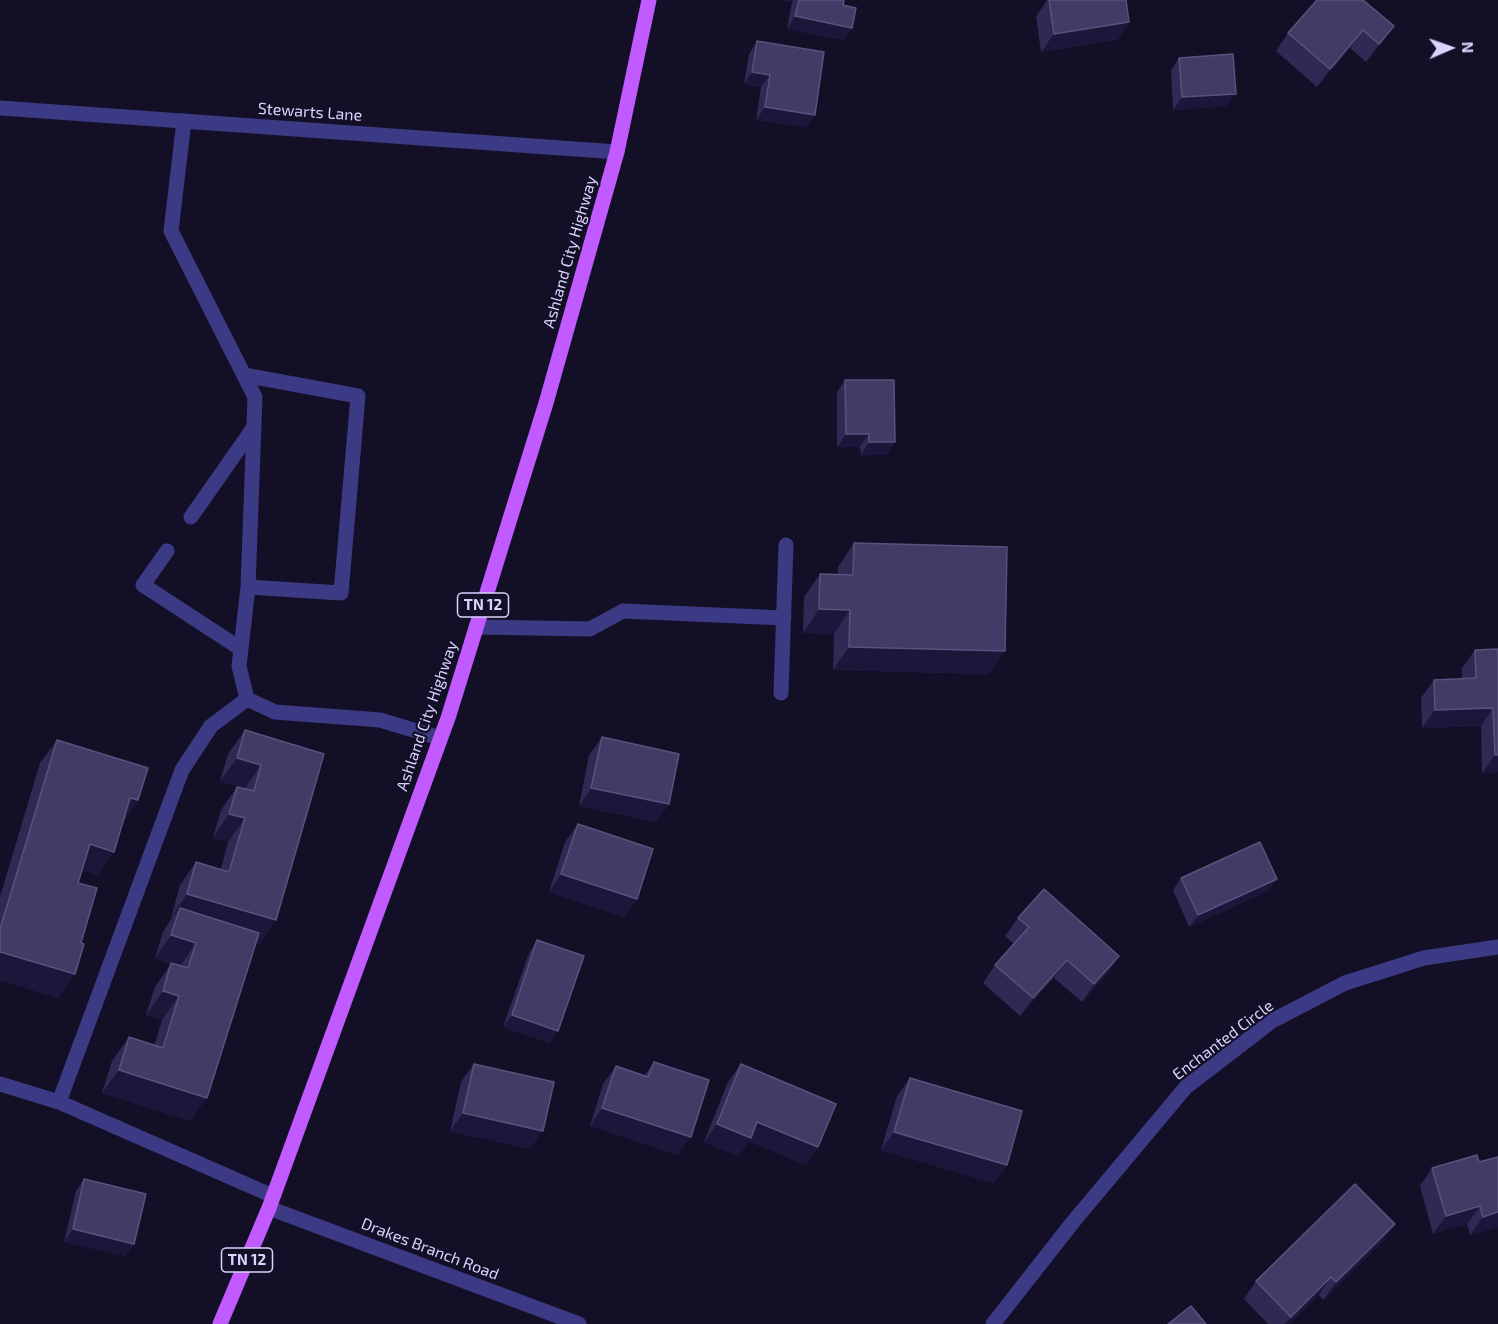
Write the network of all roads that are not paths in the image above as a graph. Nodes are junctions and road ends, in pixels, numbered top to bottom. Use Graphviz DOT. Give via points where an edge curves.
graph roads {
  1 [pos="649,0"];
  2 [pos="0,108"];
  3 [pos="184,121"];
  4 [pos="617,152"];
  5 [pos="244,375"];
  6 [pos="254,427"];
  7 [pos="191,517"];
  8 [pos="786,545"];
  9 [pos="167,551"];
  10 [pos="248,587"];
  11 [pos="784,618"];
  12 [pos="476,627"];
  13 [pos="241,649"];
  14 [pos="781,693"];
  15 [pos="247,699"];
  16 [pos="440,738"];
  17 [pos="1498,947"];
  18 [pos="0,1084"];
  19 [pos="59,1102"];
  20 [pos="271,1202"];
  21 [pos="220,1324"];
  22 [pos="579,1324"];
  23 [pos="993,1324"];
  1 -- 4 [label="main road, Ashland City Highway / TN 12"];
  2 -- 3 [label="street, Stewarts Lane"];
  3 -- 4 [label="street, Stewarts Lane"];
  3 -- 5 [label="street" via="171,231"];
  4 -- 12 [label="main road, Ashland City Highway / TN 12" via="546,403"];
  5 -- 6 [label="street" via="255,397"];
  5 -- 10 [label="street" via="358,396 341,593"];
  6 -- 7 [label="street"];
  6 -- 10 [label="street"];
  8 -- 11 [label="street"];
  9 -- 13 [label="street" via="143,585"];
  10 -- 13 [label="street"];
  11 -- 12 [label="street" via="623,611 590,629"];
  11 -- 14 [label="street"];
  12 -- 16 [label="main road, Ashland City Highway / TN 12"];
  13 -- 15 [label="street" via="239,666"];
  15 -- 16 [label="street" via="275,712 380,720"];
  15 -- 19 [label="street" via="210,726 182,770"];
  16 -- 20 [label="main road, Ashland City Highway / TN 12"];
  17 -- 23 [label="street, Enchanted Circle" via="1424,958 1345,983 1272,1021 1186,1087"];
  18 -- 19 [label="street, Drakes Branch Road"];
  19 -- 20 [label="street, Drakes Branch Road"];
  20 -- 21 [label="main road, Ashland City Highway / TN 12"];
  20 -- 22 [label="street, Drakes Branch Road"];
}
